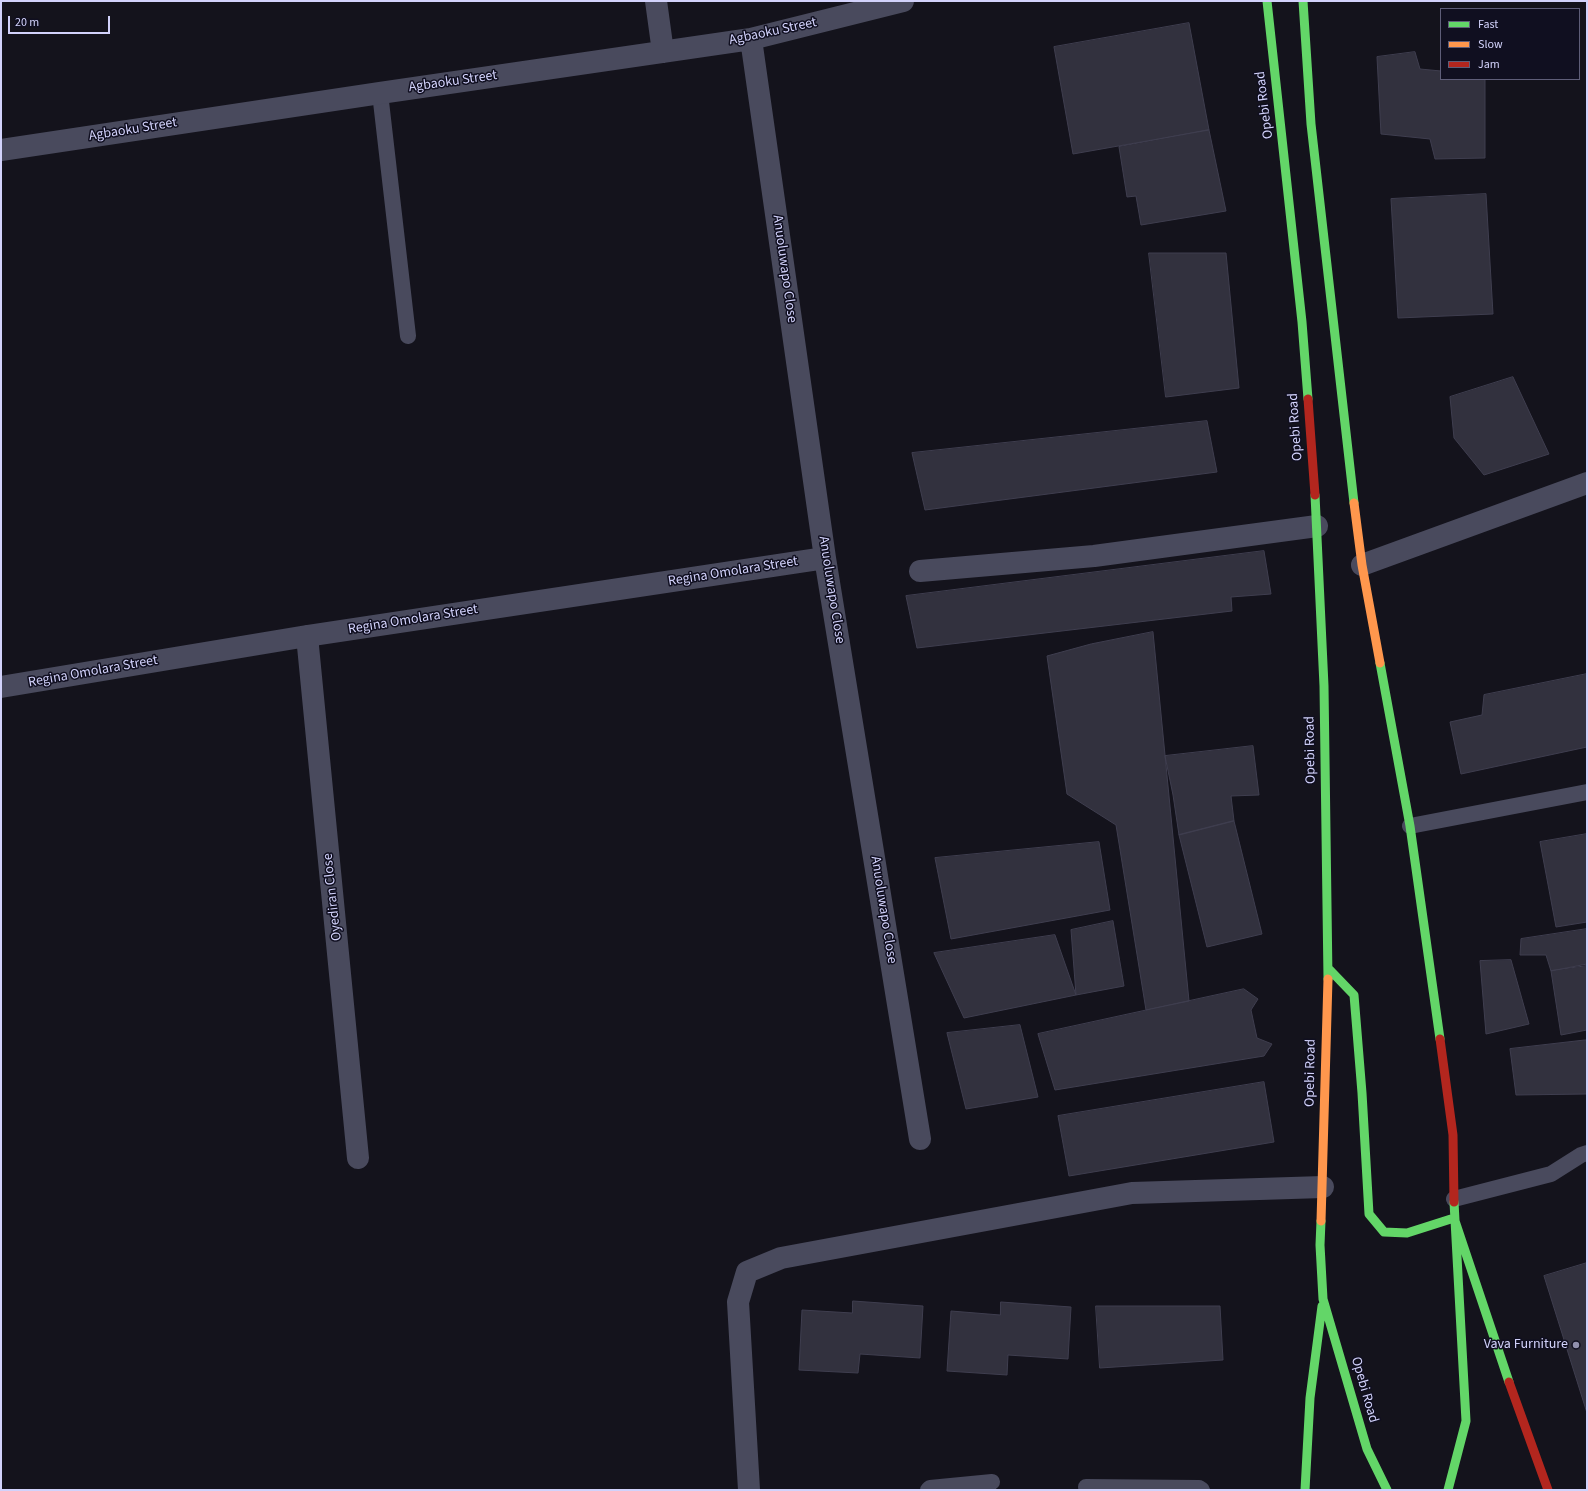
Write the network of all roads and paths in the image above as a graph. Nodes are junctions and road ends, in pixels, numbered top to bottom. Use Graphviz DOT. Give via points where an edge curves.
graph roads {
  1 [pos="656,1"];
  2 [pos="903,1"];
  3 [pos="1267,1"];
  4 [pos="1303,1"];
  5 [pos="751,39"];
  6 [pos="663,52"];
  7 [pos="380,93"];
  8 [pos="1,150"];
  9 [pos="408,336"];
  10 [pos="1587,483"];
  11 [pos="1317,526"];
  12 [pos="826,558"];
  13 [pos="1362,565"];
  14 [pos="920,571"];
  15 [pos="307,636"];
  16 [pos="1,688"];
  17 [pos="1587,792"];
  18 [pos="1410,826"];
  19 [pos="1328,968"];
  20 [pos="920,1139"];
  21 [pos="1587,1153"];
  22 [pos="358,1158"];
  23 [pos="1323,1186"];
  24 [pos="1454,1199"];
  25 [pos="1454,1218"];
  26 [pos="1323,1299"];
  27 [pos="992,1482"];
  28 [pos="1086,1487"];
  29 [pos="749,1490"];
  30 [pos="928,1490"];
  31 [pos="1202,1490"];
  32 [pos="1305,1490"];
  33 [pos="1387,1490"];
  34 [pos="1448,1490"];
  35 [pos="1548,1490"];
  1 -- 6 [label="street"];
  2 -- 5 [label="street, Agbaoku Street"];
  3 -- 11 [label="main road, Opebi Road" via="1302,322"];
  4 -- 13 [label="main road" via="1310,124"];
  5 -- 6 [label="street, Agbaoku Street"];
  5 -- 12 [label="street, Anuoluwapo Close"];
  6 -- 7 [label="street, Agbaoku Street"];
  7 -- 8 [label="street, Agbaoku Street"];
  7 -- 9 [label="lane"];
  10 -- 13 [label="street"];
  11 -- 14 [label="street" via="1094,556"];
  11 -- 19 [label="main road, Opebi Road" via="1324,694"];
  12 -- 15 [label="street, Regina Omolara Street"];
  12 -- 20 [label="street, Anuoluwapo Close"];
  13 -- 18 [label="main road"];
  15 -- 16 [label="street, Regina Omolara Street"];
  15 -- 22 [label="street, Oyediran Close"];
  17 -- 18 [label="lane"];
  18 -- 24 [label="main road" via="1452,1135"];
  19 -- 23 [label="main road, Opebi Road"];
  19 -- 25 [label="main road" via="1354,994 1369,1214 1384,1232 1406,1233"];
  21 -- 24 [label="lane" via="1551,1174"];
  23 -- 26 [label="main road, Opebi Road" via="1320,1245"];
  23 -- 29 [label="street" via="1132,1194 781,1258 747,1272 738,1302"];
  24 -- 25 [label="main road"];
  25 -- 34 [label="main road" via="1466,1421"];
  25 -- 35 [label="main road" via="1510,1387"];
  26 -- 32 [label="main road" via="1310,1398"];
  26 -- 33 [label="main road, Opebi Road" via="1367,1449"];
  27 -- 30 [label="lane"];
  28 -- 31 [label="lane"];
}
